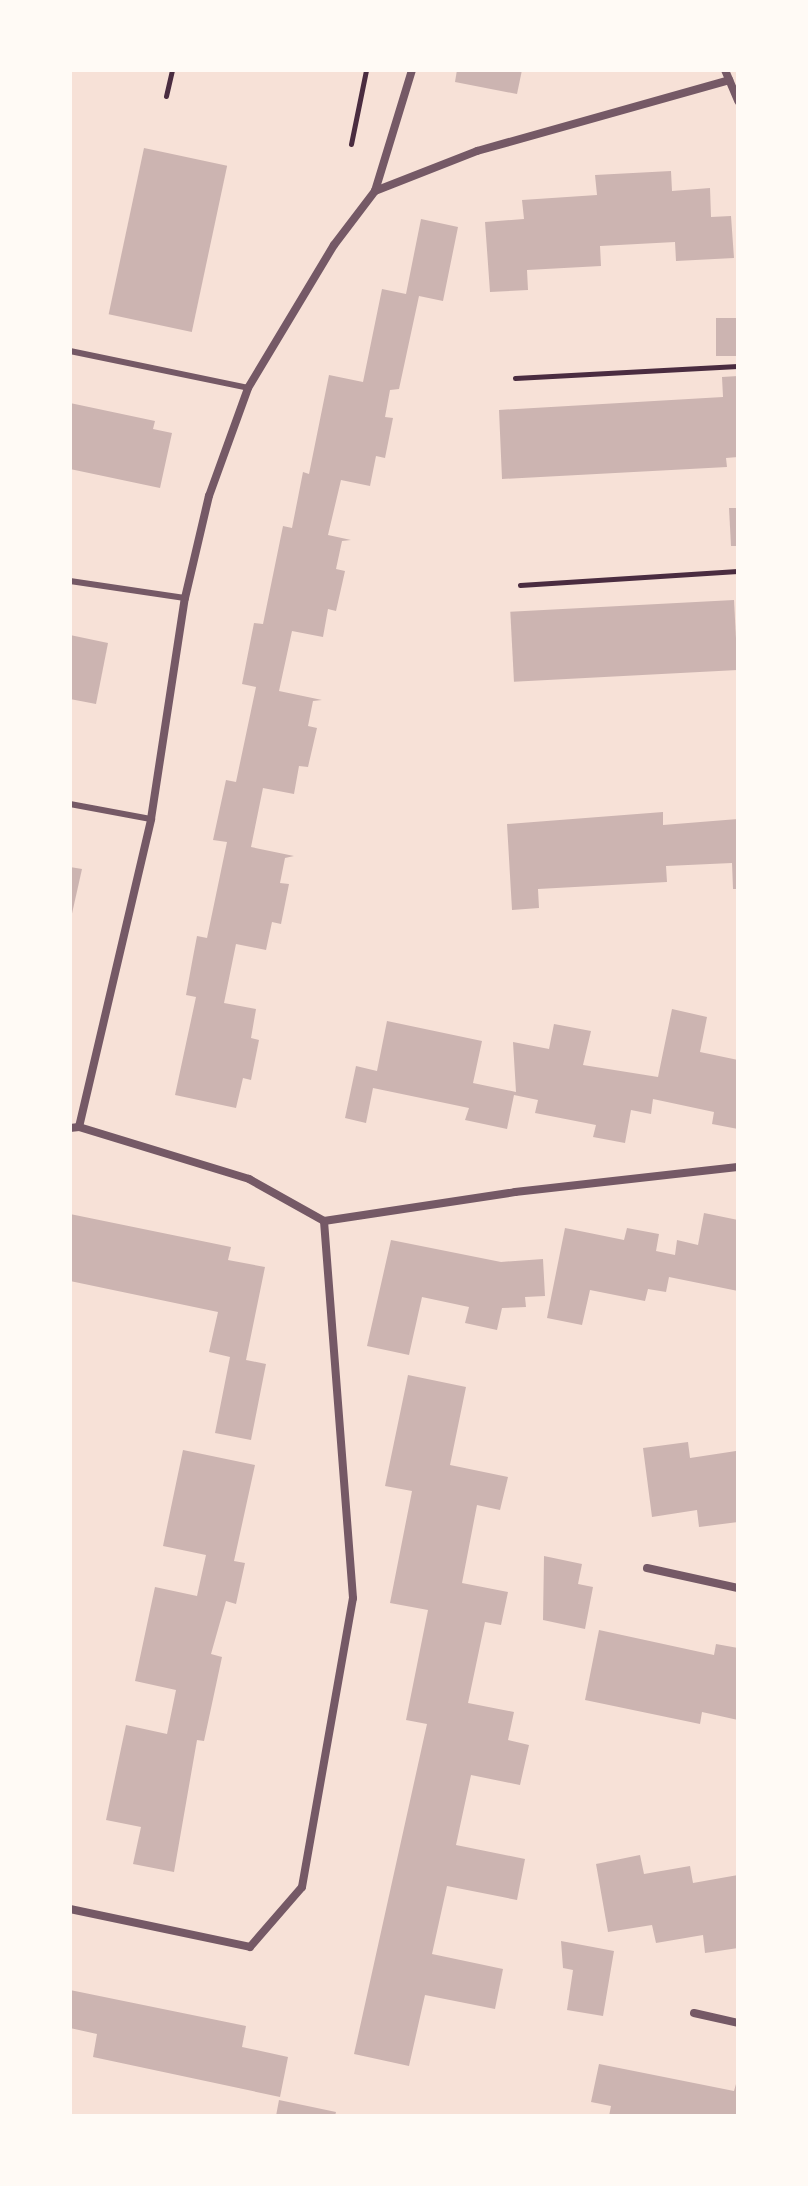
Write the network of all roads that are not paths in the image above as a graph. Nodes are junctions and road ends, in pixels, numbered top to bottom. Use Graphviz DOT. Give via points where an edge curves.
graph roads {
  1 [pos="412,70"];
  2 [pos="725,70"];
  3 [pos="729,80"];
  4 [pos="738,101"];
  5 [pos="375,191"];
  6 [pos="70,351"];
  7 [pos="248,388"];
  8 [pos="70,581"];
  9 [pos="185,598"];
  10 [pos="70,804"];
  11 [pos="151,819"];
  12 [pos="75,1127"];
  13 [pos="738,1167"];
  14 [pos="324,1221"];
  15 [pos="647,1568"];
  16 [pos="738,1588"];
  17 [pos="70,1909"];
  18 [pos="694,2013"];
  19 [pos="738,2023"];
  1 -- 5 [label="street"];
  2 -- 3 [label="street"];
  3 -- 4 [label="street"];
  3 -- 5 [label="street" via="477,151"];
  5 -- 7 [label="street" via="334,245"];
  6 -- 7 [label="lane"];
  7 -- 9 [label="street" via="209,496"];
  8 -- 9 [label="lane"];
  9 -- 11 [label="street"];
  10 -- 11 [label="lane"];
  11 -- 12 [label="street"];
  12 -- 14 [label="street" via="249,1179"];
  13 -- 14 [label="street" via="515,1192"];
  14 -- 17 [label="street" via="353,1598 302,1887 250,1947"];
  15 -- 16 [label="street"];
  18 -- 19 [label="street"];
}
